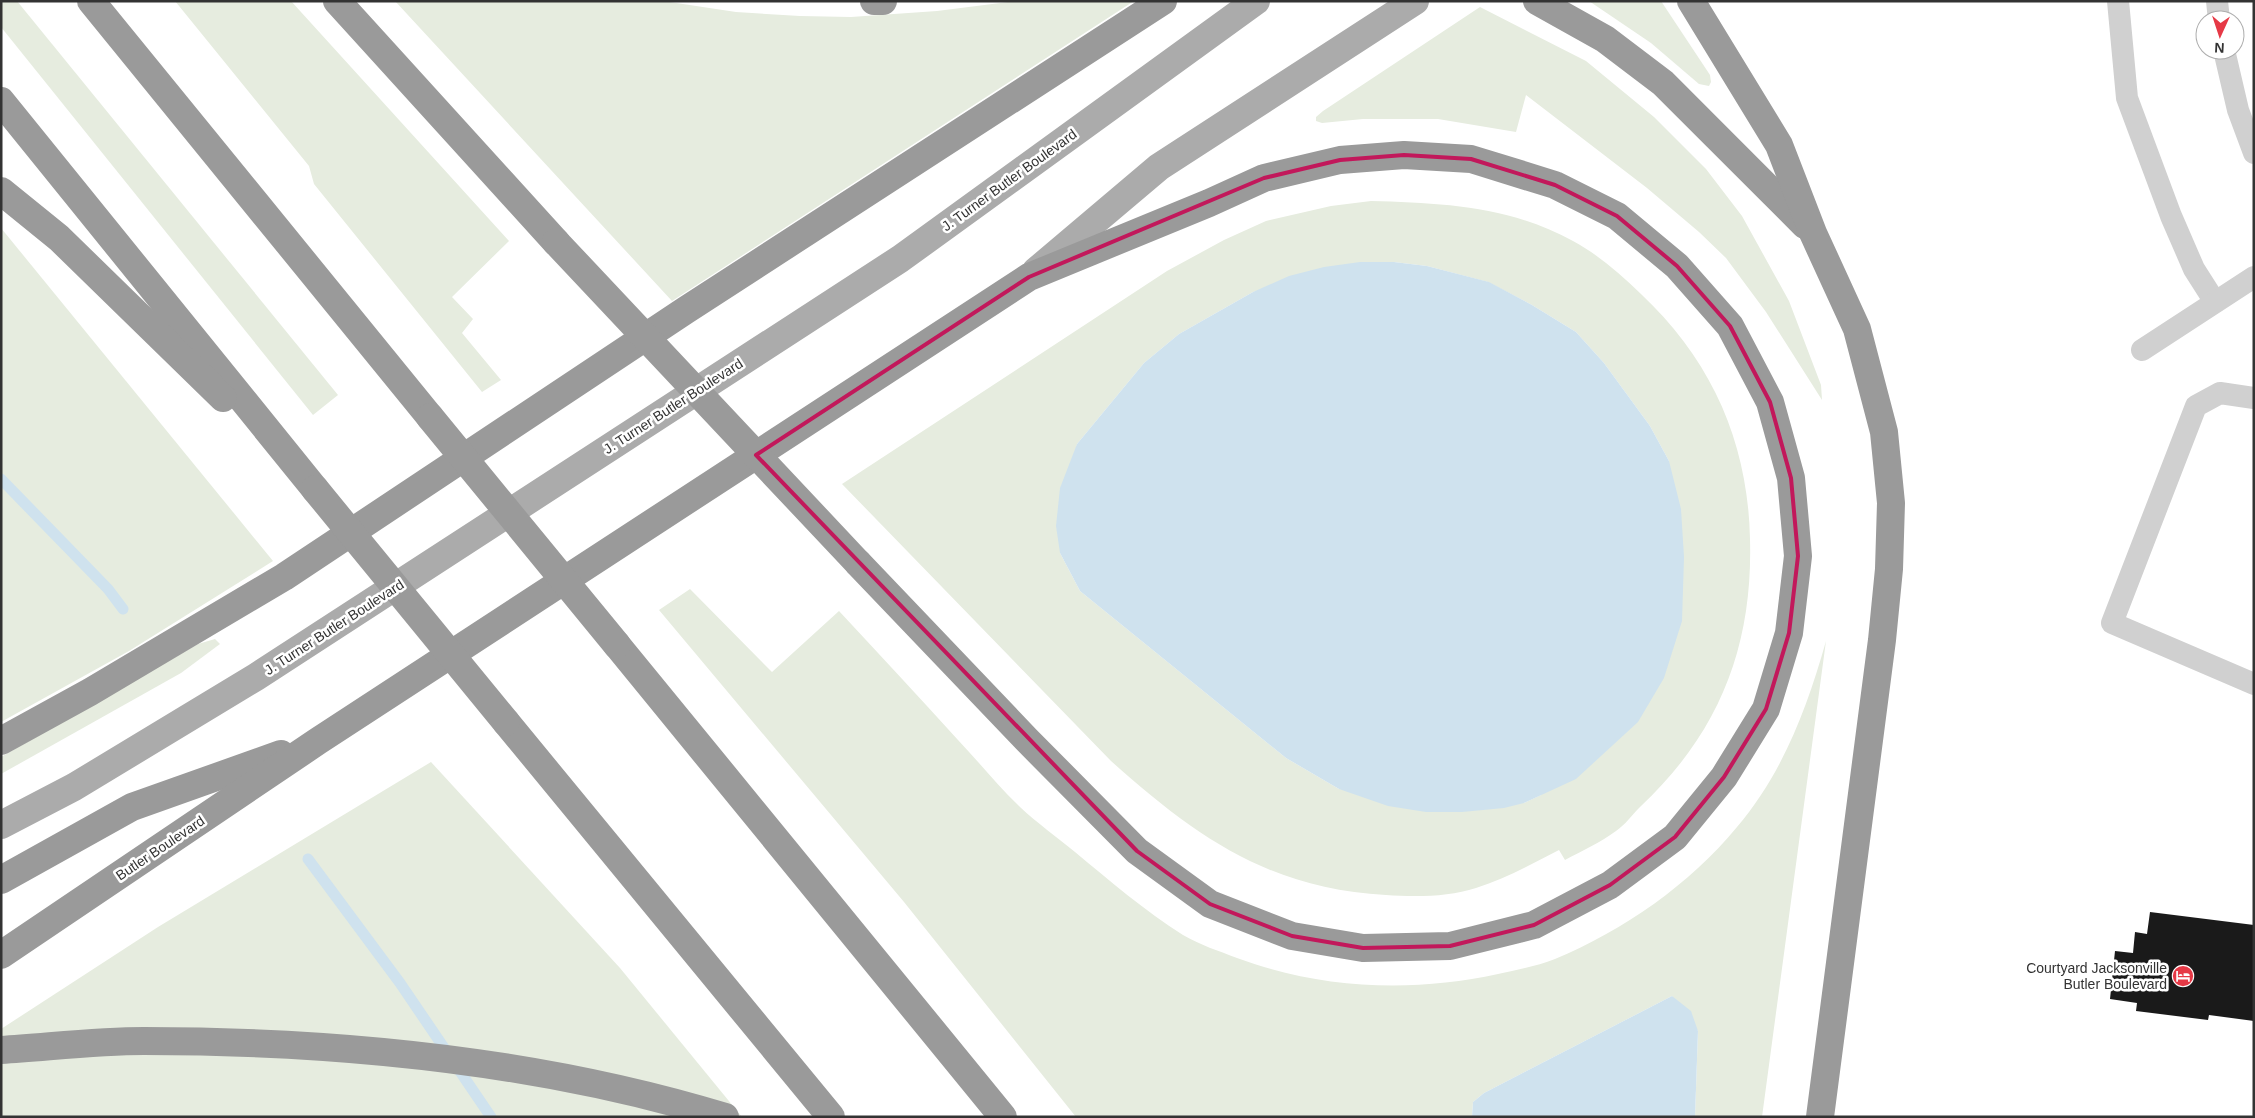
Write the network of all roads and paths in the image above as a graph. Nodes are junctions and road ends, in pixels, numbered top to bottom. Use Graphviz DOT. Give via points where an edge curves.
graph roads {
  1 [pos="91,1"];
  2 [pos="337,1"];
  3 [pos="874,1"];
  4 [pos="883,1"];
  5 [pos="1163,1"];
  6 [pos="1256,1"];
  7 [pos="1415,1"];
  8 [pos="1537,1"];
  9 [pos="1691,1"];
  10 [pos="2118,1"];
  11 [pos="2226,60"];
  12 [pos="1,101"];
  13 [pos="2254,153"];
  14 [pos="1,191"];
  15 [pos="1814,233"];
  16 [pos="1031,276"];
  17 [pos="2254,277"];
  18 [pos="2215,302"];
  19 [pos="2142,350"];
  20 [pos="2254,398"];
  21 [pos="315,489"];
  22 [pos="2254,684"];
  23 [pos="1,741"];
  24 [pos="318,741"];
  25 [pos="1,825"];
  26 [pos="1,880"];
  27 [pos="1,955"];
  28 [pos="1,1050"];
  29 [pos="725,1117"];
  30 [pos="831,1117"];
  31 [pos="1003,1117"];
  32 [pos="1820,1117"];
  1 -- 31 [label="highway, bridge"];
  2 -- 16 [label="highway, bridge" via="556,242 1027,740 1137,851 1210,904 1292,936 1363,948 1450,946 1534,925 1610,885 1675,837 1729,770 1766,709 1789,633 1798,556 1791,478 1770,402 1730,326 1677,266 1617,216 1555,185 1471,159 1404,155 1340,160 1264,178"];
  3 -- 4 [label="highway"];
  5 -- 23 [label="highway" via="686,310 284,577"];
  6 -- 25 [label="main road, J. Turner Butler Boulevard" via="900,259 256,677 74,787"];
  7 -- 16 [label="main road" via="1159,167"];
  8 -- 15 [label="highway" via="1605,39 1663,82"];
  9 -- 15 [label="highway" via="1779,145"];
  10 -- 18 [label="lane" via="2128,98 2171,216 2194,269"];
  11 -- 13 [label="lane" via="2238,110"];
  12 -- 21 [label="highway"];
  14 -- 21 [label="highway" via="58,238"];
  15 -- 32 [label="highway" via="1857,328 1884,432 1891,503 1882,640"];
  16 -- 24 [label="highway"];
  17 -- 18 [label="lane"];
  18 -- 19 [label="lane"];
  20 -- 22 [label="lane" via="2220,393 2196,406 2112,622"];
  21 -- 30 [label="highway, bridge"];
  24 -- 26 [label="highway" via="132,807"];
  24 -- 27 [label="highway, Butler Boulevard"];
  28 -- 29 [label="highway" via="143,1041 333,1046 526,1070 677,1102"];
}
